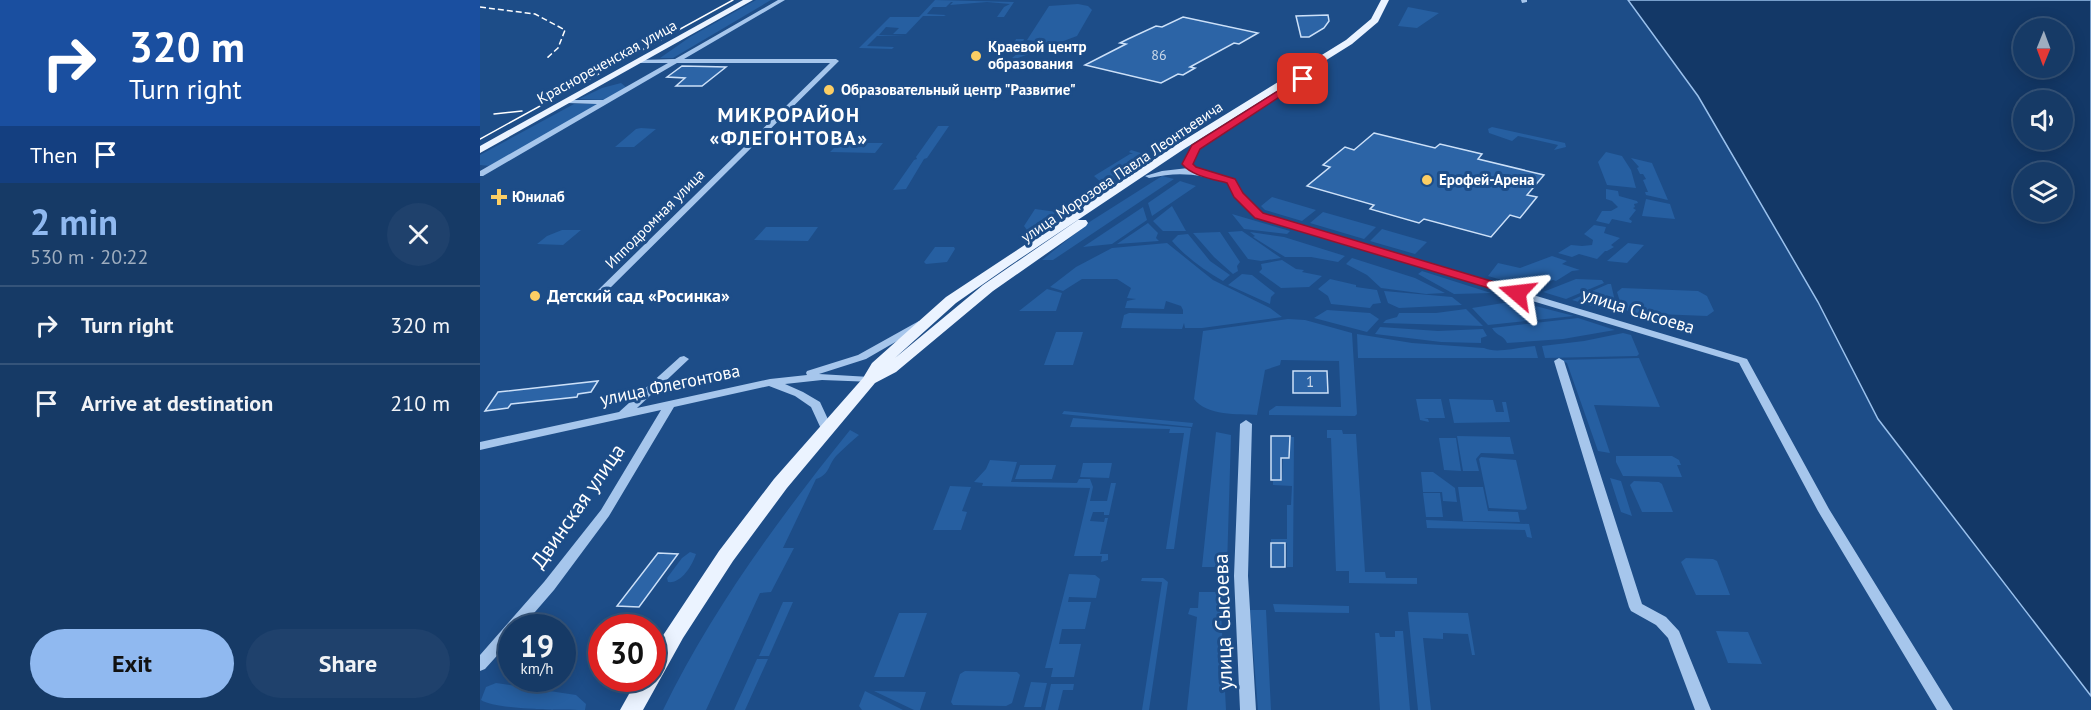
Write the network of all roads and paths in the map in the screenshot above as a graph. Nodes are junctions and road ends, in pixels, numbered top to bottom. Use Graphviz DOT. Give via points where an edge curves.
graph roads {
  1 [pos="749,0"];
  2 [pos="782,0"];
  3 [pos="1385,0"];
  4 [pos="1395,0"];
  5 [pos="641,61"];
  6 [pos="678,61"];
  7 [pos="567,101"];
  8 [pos="607,102"];
  9 [pos="1196,148"];
  10 [pos="480,150"];
  11 [pos="480,168"];
  12 [pos="491,168"];
  13 [pos="1193,169"];
  14 [pos="480,174"];
  15 [pos="1149,176"];
  16 [pos="597,296"];
  17 [pos="941,308"];
  18 [pos="684,359"];
  19 [pos="1559,361"];
  20 [pos="870,380"];
  21 [pos="770,382"];
  22 [pos="670,404"];
  23 [pos="623,414"];
  24 [pos="1246,424"];
  25 [pos="826,428"];
  26 [pos="480,446"];
  27 [pos="524,614"];
  28 [pos="498,644"];
  29 [pos="666,650"];
  30 [pos="480,665"];
  31 [pos="641,692"];
  32 [pos="631,710"];
  33 [pos="1248,710"];
  34 [pos="1703,710"];
  35 [pos="1945,710"];
  1 -- 5 [label="main road, Краснореченская улица"];
  2 -- 6 [label="street"];
  3 -- 17 [label="main road, улица Морозова Павла Леонтьевича" via="1375,20 1349,42 1040,238"];
  4 -- 9 [label="main road, улица Морозова Павла Леонтьевича" via="1384,20 1361,41"];
  5 -- 6 [label="street"];
  5 -- 7 [label="main road, Краснореченская улица"];
  6 -- 8 [label="street"];
  6 -- 16 [label="street, Ипподромная улица" via="836,61"];
  7 -- 8 [label="street"];
  7 -- 10 [label="main road, Краснореченская улица"];
  8 -- 12 [label="street"];
  9 -- 13 [label="street" via="1187,164"];
  9 -- 15 [label="main road, улица Морозова Павла Леонтьевича"];
  11 -- 12 [label="street"];
  12 -- 14 [label="street"];
  13 -- 15 [label="street"];
  13 -- 35 [label="street, улица Сысоева" via="1231,181 1238,195 1259,216 1743,361 1824,511"];
  15 -- 20 [label="main road, улица Морозова Павла Леонтьевича" via="988,288 891,369"];
  17 -- 20 [label="main road, улица Морозова Павла Леонтьевича" via="877,366"];
  17 -- 21 [label="street" via="862,357"];
  18 -- 23 [label="street"];
  19 -- 34 [label="street" via="1636,607 1661,621 1674,635"];
  20 -- 21 [label="street, улица Флегонтова" via="822,377"];
  20 -- 25 [label="main road, улица Морозова Павла Леонтьевича"];
  21 -- 22 [label="street, улица Флегонтова"];
  21 -- 25 [label="street" via="816,405"];
  22 -- 23 [label="street, улица Флегонтова"];
  22 -- 27 [label="street, Двинская улица" via="605,513"];
  23 -- 26 [label="street, улица Флегонтова"];
  24 -- 33 [label="street, улица Сысоева" via="1241,576"];
  25 -- 29 [label="main road, улица Морозова Павла Леонтьевича" via="774,489"];
  28 -- 30 [label="street, Двинская улица"];
  31 -- 32 [label="main road"];
}
